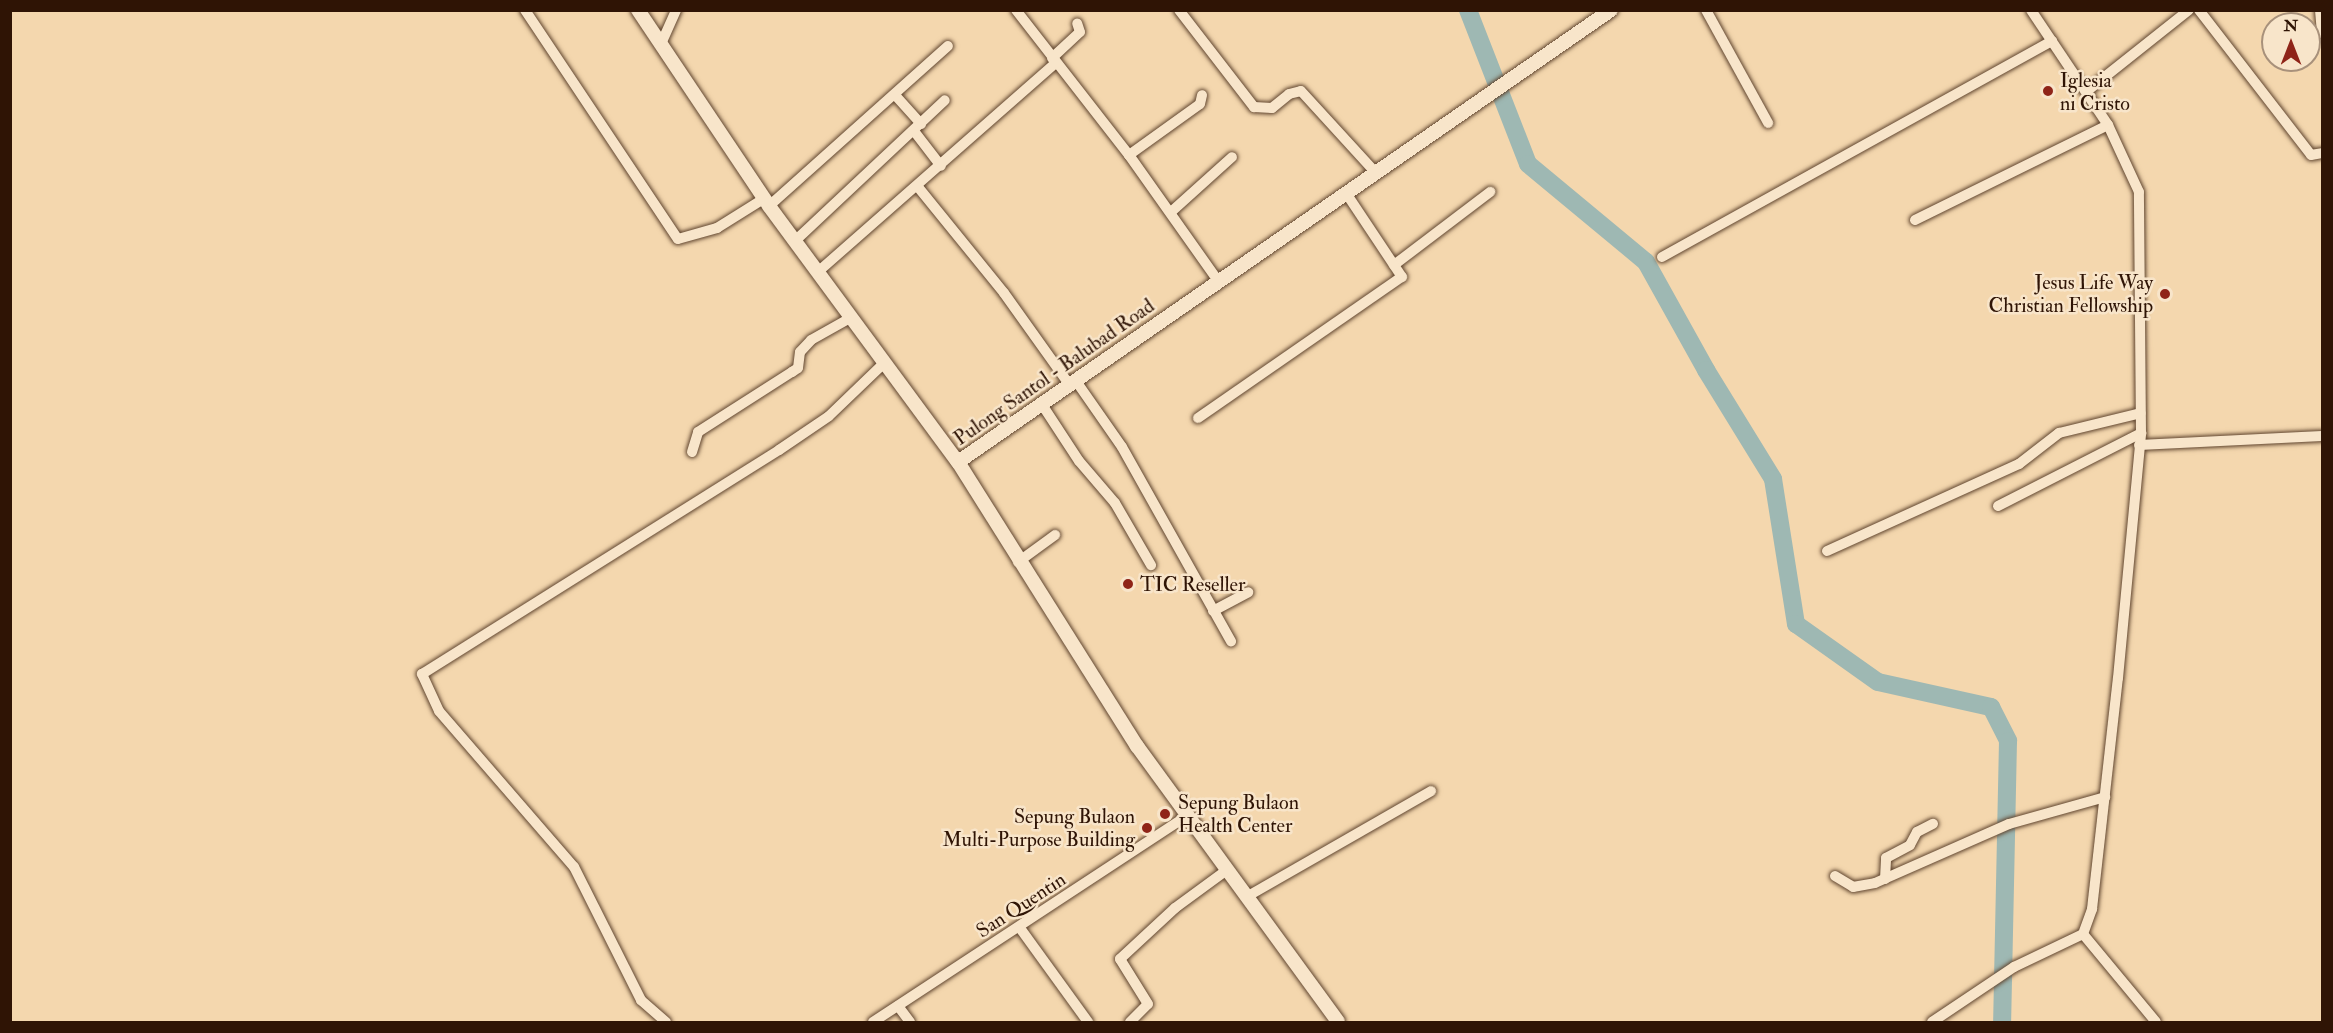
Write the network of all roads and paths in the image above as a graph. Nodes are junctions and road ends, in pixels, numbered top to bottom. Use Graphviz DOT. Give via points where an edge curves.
graph roads {
  1 [pos="525,10"];
  2 [pos="638,10"];
  3 [pos="676,10"];
  4 [pos="1016,10"];
  5 [pos="1179,10"];
  6 [pos="1611,10"];
  7 [pos="1706,10"];
  8 [pos="2189,10"];
  9 [pos="2199,10"];
  10 [pos="2320,10"];
  11 [pos="2037,12"];
  12 [pos="1077,23"];
  13 [pos="2322,33"];
  14 [pos="2052,41"];
  15 [pos="661,44"];
  16 [pos="948,46"];
  17 [pos="1054,60"];
  18 [pos="2087,91"];
  19 [pos="895,95"];
  20 [pos="1202,95"];
  21 [pos="945,100"];
  22 [pos="1768,123"];
  23 [pos="2108,125"];
  24 [pos="917,127"];
  25 [pos="2322,153"];
  26 [pos="1129,155"];
  27 [pos="1232,157"];
  28 [pos="941,166"];
  29 [pos="1376,173"];
  30 [pos="918,187"];
  31 [pos="1490,192"];
  32 [pos="1346,194"];
  33 [pos="767,202"];
  34 [pos="1171,212"];
  35 [pos="1915,220"];
  36 [pos="796,240"];
  37 [pos="1662,257"];
  38 [pos="1394,265"];
  39 [pos="820,270"];
  40 [pos="1219,282"];
  41 [pos="852,317"];
  42 [pos="884,363"];
  43 [pos="1072,382"];
  44 [pos="1041,403"];
  45 [pos="2141,413"];
  46 [pos="1198,418"];
  47 [pos="2141,433"];
  48 [pos="2322,436"];
  49 [pos="2139,445"];
  50 [pos="692,452"];
  51 [pos="958,462"];
  52 [pos="1998,506"];
  53 [pos="1055,536"];
  54 [pos="1827,551"];
  55 [pos="1018,561"];
  56 [pos="1150,565"];
  57 [pos="1248,592"];
  58 [pos="1214,611"];
  59 [pos="1231,641"];
  60 [pos="1431,791"];
  61 [pos="2105,797"];
  62 [pos="1187,816"];
  63 [pos="1933,824"];
  64 [pos="1228,869"];
  65 [pos="1834,876"];
  66 [pos="1885,879"];
  67 [pos="1248,896"];
  68 [pos="1020,927"];
  69 [pos="2083,934"];
  70 [pos="898,1006"];
  71 [pos="666,1023"];
  72 [pos="873,1023"];
  73 [pos="910,1023"];
  74 [pos="1088,1023"];
  75 [pos="1130,1023"];
  76 [pos="1338,1023"];
  77 [pos="1932,1023"];
  78 [pos="2156,1023"];
  1 -- 33 [label="street" via="678,238 717,228"];
  2 -- 15 [label="street"];
  3 -- 15 [label="street"];
  4 -- 17 [label="street"];
  5 -- 29 [label="street" via="1254,107 1272,108 1289,94 1301,91"];
  6 -- 29 [label="street, Pulong Santol - Balubad Road" via="1486,93"];
  7 -- 22 [label="street"];
  8 -- 18 [label="street"];
  9 -- 25 [label="street" via="2312,155"];
  10 -- 13 [label="street"];
  11 -- 14 [label="street"];
  12 -- 17 [label="street" via="1080,32"];
  14 -- 18 [label="street"];
  14 -- 37 [label="street"];
  15 -- 33 [label="street"];
  16 -- 19 [label="street"];
  17 -- 26 [label="street"];
  17 -- 28 [label="street"];
  18 -- 23 [label="street"];
  19 -- 24 [label="street"];
  19 -- 33 [label="street"];
  20 -- 26 [label="street" via="1200,104"];
  21 -- 24 [label="street"];
  23 -- 35 [label="street"];
  23 -- 45 [label="street" via="2139,192"];
  24 -- 28 [label="street"];
  24 -- 36 [label="street"];
  26 -- 34 [label="street"];
  27 -- 34 [label="street"];
  28 -- 30 [label="street"];
  29 -- 32 [label="street, Pulong Santol - Balubad Road"];
  30 -- 39 [label="street"];
  30 -- 43 [label="street"];
  31 -- 38 [label="street"];
  32 -- 38 [label="street"];
  32 -- 40 [label="street, Pulong Santol - Balubad Road"];
  33 -- 36 [label="street"];
  34 -- 40 [label="street"];
  36 -- 39 [label="street"];
  38 -- 46 [label="street" via="1402,276"];
  39 -- 41 [label="street"];
  40 -- 43 [label="street, Pulong Santol - Balubad Road"];
  41 -- 42 [label="street"];
  41 -- 50 [label="street" via="812,340 800,352 798,368 698,432"];
  42 -- 51 [label="street"];
  42 -- 71 [label="street" via="829,416 779,450 422,674 439,711 574,867 641,1000"];
  43 -- 44 [label="street, Pulong Santol - Balubad Road"];
  43 -- 58 [label="street" via="1122,447"];
  44 -- 51 [label="street, Pulong Santol - Balubad Road"];
  44 -- 56 [label="street" via="1079,461 1115,503"];
  45 -- 47 [label="street"];
  45 -- 54 [label="street" via="2059,433 2019,464"];
  47 -- 49 [label="street"];
  47 -- 52 [label="street"];
  48 -- 49 [label="street"];
  49 -- 61 [label="street"];
  51 -- 55 [label="street, Pulong Santol - Balubad Road"];
  53 -- 55 [label="street"];
  55 -- 62 [label="street, Pulong Santol - Balubad Road" via="1137,746"];
  57 -- 58 [label="street"];
  58 -- 59 [label="street"];
  60 -- 67 [label="street"];
  61 -- 66 [label="street" via="2006,825"];
  61 -- 69 [label="street" via="2092,909"];
  62 -- 64 [label="street, Pulong Santol - Balubad Road"];
  62 -- 68 [label="street, San Quentin"];
  63 -- 66 [label="street" via="1917,832 1910,845 1886,858"];
  64 -- 67 [label="street, Pulong Santol - Balubad Road"];
  64 -- 75 [label="street" via="1191,900 1175,908 1120,959 1148,1004"];
  65 -- 66 [label="street" via="1853,887"];
  67 -- 76 [label="street, Pulong Santol - Balubad Road"];
  68 -- 70 [label="street, San Quentin"];
  68 -- 74 [label="street"];
  69 -- 77 [label="street" via="2014,968"];
  69 -- 78 [label="street"];
  70 -- 72 [label="street, San Quentin"];
  70 -- 73 [label="street"];
}
